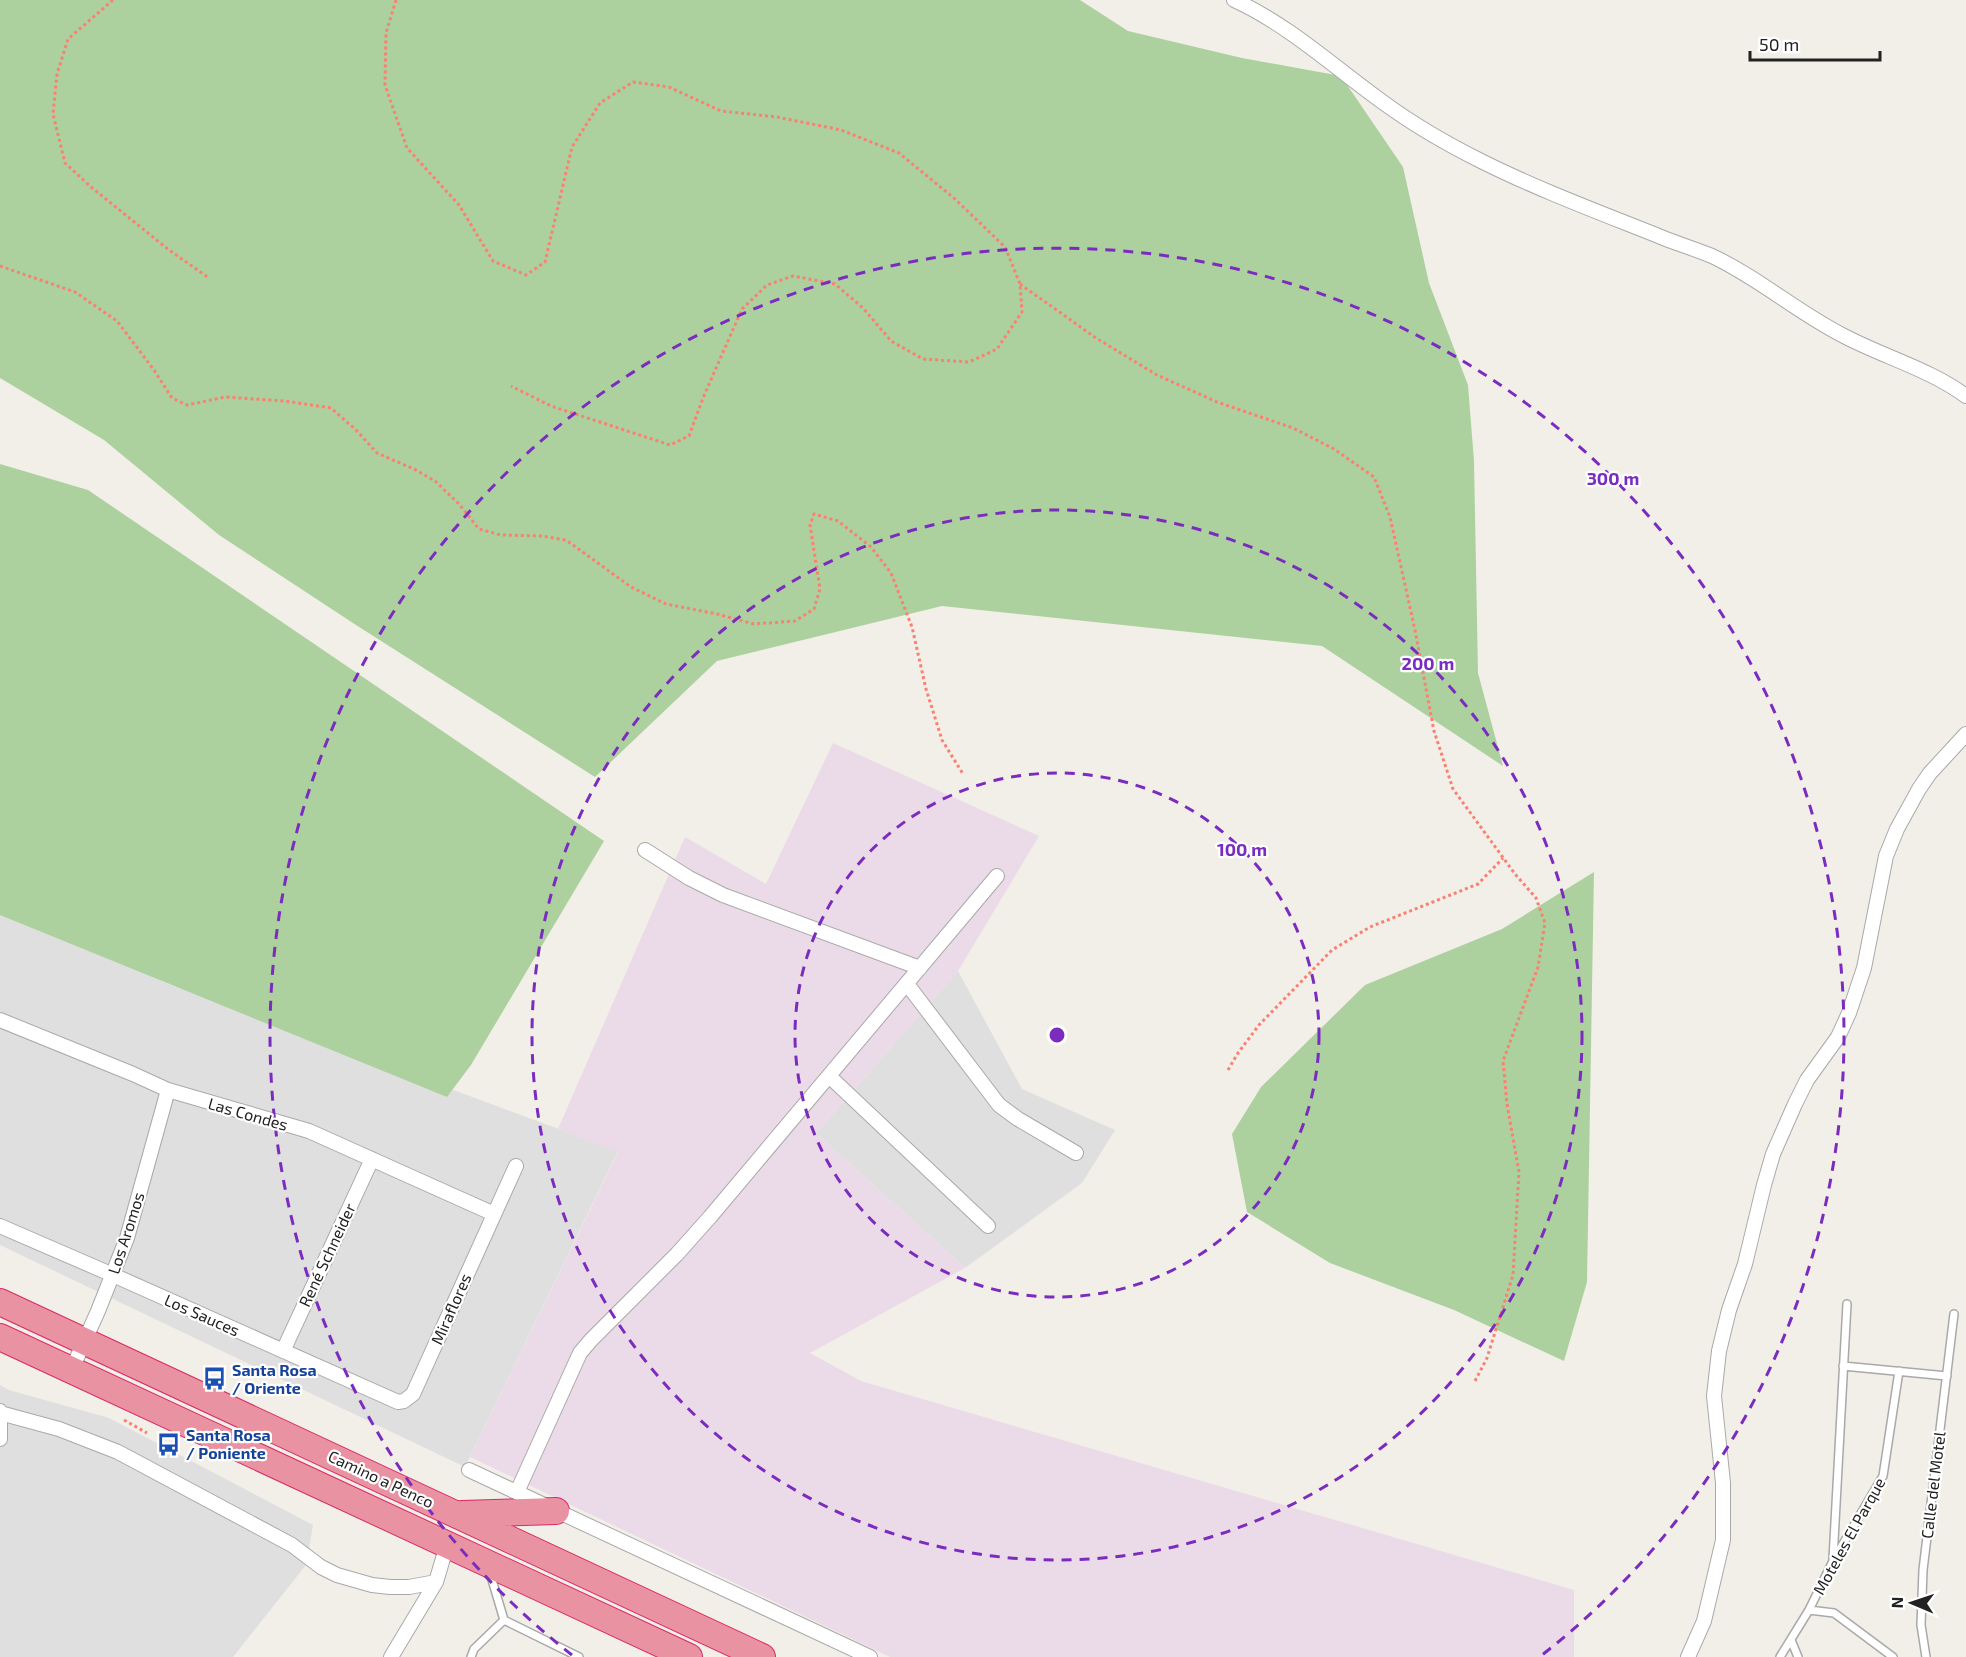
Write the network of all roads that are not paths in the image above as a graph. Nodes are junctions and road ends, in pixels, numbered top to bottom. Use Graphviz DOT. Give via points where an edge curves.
graph roads {
  1 [pos="1234,0"];
  2 [pos="1966,396"];
  3 [pos="1966,734"];
  4 [pos="645,850"];
  5 [pos="997,876"];
  6 [pos="920,968"];
  7 [pos="906,984"];
  8 [pos="0,1020"];
  9 [pos="829,1076"];
  10 [pos="168,1090"];
  11 [pos="1076,1154"];
  12 [pos="372,1159"];
  13 [pos="516,1166"];
  14 [pos="494,1214"];
  15 [pos="0,1226"];
  16 [pos="988,1226"];
  17 [pos="113,1275"];
  18 [pos="0,1302"];
  19 [pos="1847,1304"];
  20 [pos="1954,1314"];
  21 [pos="0,1337"];
  22 [pos="85,1342"];
  23 [pos="283,1351"];
  24 [pos="1844,1366"];
  25 [pos="71,1371"];
  26 [pos="1899,1371"];
  27 [pos="1947,1376"];
  28 [pos="404,1401"];
  29 [pos="0,1412"];
  30 [pos="0,1439"];
  31 [pos="469,1470"];
  32 [pos="517,1492"];
  33 [pos="556,1511"];
  34 [pos="456,1514"];
  35 [pos="447,1545"];
  36 [pos="1833,1561"];
  37 [pos="488,1564"];
  38 [pos="436,1582"];
  39 [pos="1809,1610"];
  40 [pos="504,1620"];
  41 [pos="1791,1640"];
  42 [pos="392,1657"];
  43 [pos="471,1657"];
  44 [pos="579,1657"];
  45 [pos="687,1657"];
  46 [pos="762,1657"];
  47 [pos="870,1657"];
  48 [pos="1688,1657"];
  49 [pos="1780,1657"];
  50 [pos="1798,1657"];
  51 [pos="1893,1657"];
  52 [pos="1926,1657"];
  1 -- 2 [label="street" via="1253,8 1444,142 1584,206 1723,262 1812,319 1927,373"];
  3 -- 48 [label="street" via="1930,773 1897,829 1886,856 1864,968 1849,1013 1838,1037 1807,1080 1773,1154 1719,1351 1714,1396 1723,1483 1723,1540 1704,1621"];
  4 -- 6 [label="street" via="723,895"];
  5 -- 6 [label="street"];
  6 -- 7 [label="street"];
  7 -- 9 [label="street"];
  7 -- 11 [label="street" via="999,1105"];
  8 -- 10 [label="street, Las Condes"];
  9 -- 16 [label="street"];
  9 -- 32 [label="street" via="677,1254 585,1346"];
  10 -- 12 [label="street, Las Condes" via="309,1131"];
  10 -- 17 [label="street, Los Aromos"];
  12 -- 14 [label="street, Las Condes"];
  12 -- 23 [label="street, René Schneider"];
  13 -- 14 [label="street, Miraflores"];
  14 -- 28 [label="street, Miraflores" via="413,1394"];
  15 -- 17 [label="street, Los Sauces"];
  17 -- 22 [label="street, Los Aromos"];
  17 -- 23 [label="street, Los Sauces"];
  18 -- 22 [label="highway, Camino a Penco"];
  19 -- 24 [label="lane"];
  20 -- 27 [label="lane, Calle del Motel"];
  21 -- 25 [label="highway, Camino a Penco"];
  22 -- 25 [label="street, Los Aromos"];
  22 -- 34 [label="highway, Camino a Penco"];
  23 -- 28 [label="street, Los Sauces" via="392,1401"];
  24 -- 26 [label="lane"];
  24 -- 36 [label="lane"];
  25 -- 35 [label="highway, Camino a Penco"];
  26 -- 27 [label="lane"];
  26 -- 36 [label="lane, Moteles El Parque" via="1883,1476"];
  27 -- 52 [label="lane, Calle del Motel" via="1923,1570 1921,1624"];
  29 -- 30 [label="street"];
  29 -- 38 [label="street" via="59,1428 118,1452 292,1545 337,1575 390,1587"];
  31 -- 32 [label="street"];
  32 -- 33 [label="street"];
  33 -- 34 [label="highway"];
  33 -- 47 [label="street"];
  34 -- 46 [label="highway, Camino a Penco"];
  35 -- 37 [label="highway, Camino a Penco"];
  35 -- 38 [label="street"];
  36 -- 39 [label="lane, Moteles El Parque"];
  37 -- 40 [label="lane"];
  37 -- 45 [label="highway, Camino a Penco"];
  38 -- 42 [label="street"];
  39 -- 41 [label="lane, Moteles El Parque"];
  39 -- 51 [label="lane" via="1834,1613"];
  40 -- 43 [label="lane" via="474,1649"];
  40 -- 44 [label="lane"];
  41 -- 49 [label="lane, Moteles El Parque"];
  41 -- 50 [label="lane"];
}
